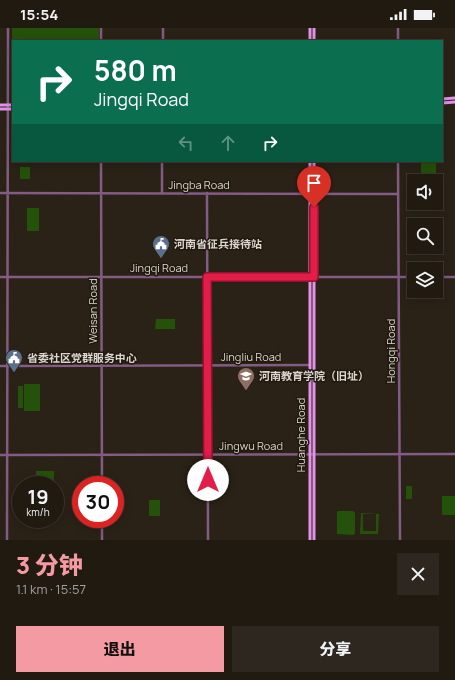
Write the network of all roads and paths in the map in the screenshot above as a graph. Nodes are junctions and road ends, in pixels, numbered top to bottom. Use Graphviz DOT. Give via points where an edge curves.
graph roads {
  1 [pos="8,28"];
  2 [pos="101,28"];
  3 [pos="163,28"];
  4 [pos="310,28"];
  5 [pos="314,28"];
  6 [pos="398,28"];
  7 [pos="101,40"];
  8 [pos="163,40"];
  9 [pos="310,40"];
  10 [pos="314,40"];
  11 [pos="398,40"];
  12 [pos="455,98"];
  13 [pos="443,99"];
  14 [pos="443,102"];
  15 [pos="455,102"];
  16 [pos="0,105"];
  17 [pos="12,105"];
  18 [pos="8,107"];
  19 [pos="0,109"];
  20 [pos="12,109"];
  21 [pos="101,162"];
  22 [pos="162,162"];
  23 [pos="310,162"];
  24 [pos="314,162"];
  25 [pos="398,162"];
  26 [pos="0,193"];
  27 [pos="8,193"];
  28 [pos="101,193"];
  29 [pos="162,193"];
  30 [pos="207,193"];
  31 [pos="312,194"];
  32 [pos="398,194"];
  33 [pos="101,276"];
  34 [pos="0,277"];
  35 [pos="8,277"];
  36 [pos="207,277"];
  37 [pos="312,277"];
  38 [pos="399,277"];
  39 [pos="407,277"];
  40 [pos="443,277"];
  41 [pos="455,277"];
  42 [pos="102,365"];
  43 [pos="207,365"];
  44 [pos="310,365"];
  45 [pos="0,366"];
  46 [pos="8,366"];
  47 [pos="208,454"];
  48 [pos="310,454"];
  49 [pos="314,454"];
  50 [pos="400,454"];
  51 [pos="455,454"];
  52 [pos="0,455"];
  53 [pos="8,455"];
  54 [pos="102,455"];
  55 [pos="102,476"];
  56 [pos="102,528"];
  57 [pos="7,540"];
  58 [pos="102,540"];
  59 [pos="208,540"];
  60 [pos="310,540"];
  61 [pos="314,540"];
  62 [pos="400,540"];
  1 -- 18 [label="street"];
  2 -- 7 [label="street"];
  3 -- 8 [label="street"];
  4 -- 9 [label="main road"];
  5 -- 10 [label="main road"];
  6 -- 11 [label="street"];
  12 -- 13 [label="main road"];
  14 -- 15 [label="main road"];
  16 -- 18 [label="main road"];
  17 -- 18 [label="main road"];
  18 -- 19 [label="main road"];
  18 -- 20 [label="main road"];
  18 -- 27 [label="street"];
  21 -- 28 [label="street, Weisan Road"];
  22 -- 29 [label="street"];
  23 -- 31 [label="main road, Huanghe Road"];
  24 -- 31 [label="main road, Huanghe Road"];
  25 -- 32 [label="street, Hongqi Road"];
  26 -- 27 [label="street, Jingba Road"];
  27 -- 28 [label="street, Jingba Road"];
  27 -- 35 [label="street"];
  28 -- 29 [label="street, Jingba Road"];
  28 -- 33 [label="street, Weisan Road"];
  29 -- 30 [label="street, Jingba Road"];
  30 -- 31 [label="street, Jingba Road"];
  30 -- 36 [label="street"];
  31 -- 32 [label="street, Jingba Road"];
  31 -- 37 [label="main road, Huanghe Road"];
  32 -- 38 [label="street, Hongqi Road"];
  33 -- 35 [label="street, Jingqi Road"];
  33 -- 36 [label="street, Jingqi Road"];
  33 -- 42 [label="street, Weisan Road"];
  34 -- 35 [label="street, Jingqi Road"];
  35 -- 46 [label="street"];
  36 -- 37 [label="street, Jingqi Road"];
  36 -- 43 [label="street"];
  37 -- 38 [label="street, Jingqi Road"];
  37 -- 44 [label="main road, Huanghe Road"];
  37 -- 49 [label="main road, Huanghe Road"];
  38 -- 39 [label="street, Jingqi Road"];
  38 -- 50 [label="street, Hongqi Road"];
  40 -- 41 [label="street"];
  42 -- 43 [label="street, Jingliu Road"];
  42 -- 46 [label="street, Jingliu Road"];
  42 -- 54 [label="street, Weisan Road"];
  43 -- 44 [label="street, Jingliu Road"];
  43 -- 47 [label="street"];
  44 -- 48 [label="main road, Huanghe Road"];
  45 -- 46 [label="street, Jingliu Road"];
  46 -- 53 [label="street"];
  47 -- 48 [label="street, Jingwu Road"];
  47 -- 54 [label="street, Jingwu Road"];
  47 -- 59 [label="street"];
  48 -- 49 [label="street, Jingwu Road"];
  48 -- 60 [label="main road, Huanghe Road"];
  49 -- 50 [label="street, Jingwu Road"];
  49 -- 61 [label="main road, Huanghe Road"];
  50 -- 51 [label="street, Jingwu Road"];
  50 -- 62 [label="street, Hongqi Road"];
  52 -- 53 [label="street, Jingwu Road"];
  53 -- 54 [label="street, Jingwu Road"];
  53 -- 57 [label="street"];
  54 -- 55 [label="street, Weisan Road"];
  56 -- 58 [label="street"];
}
